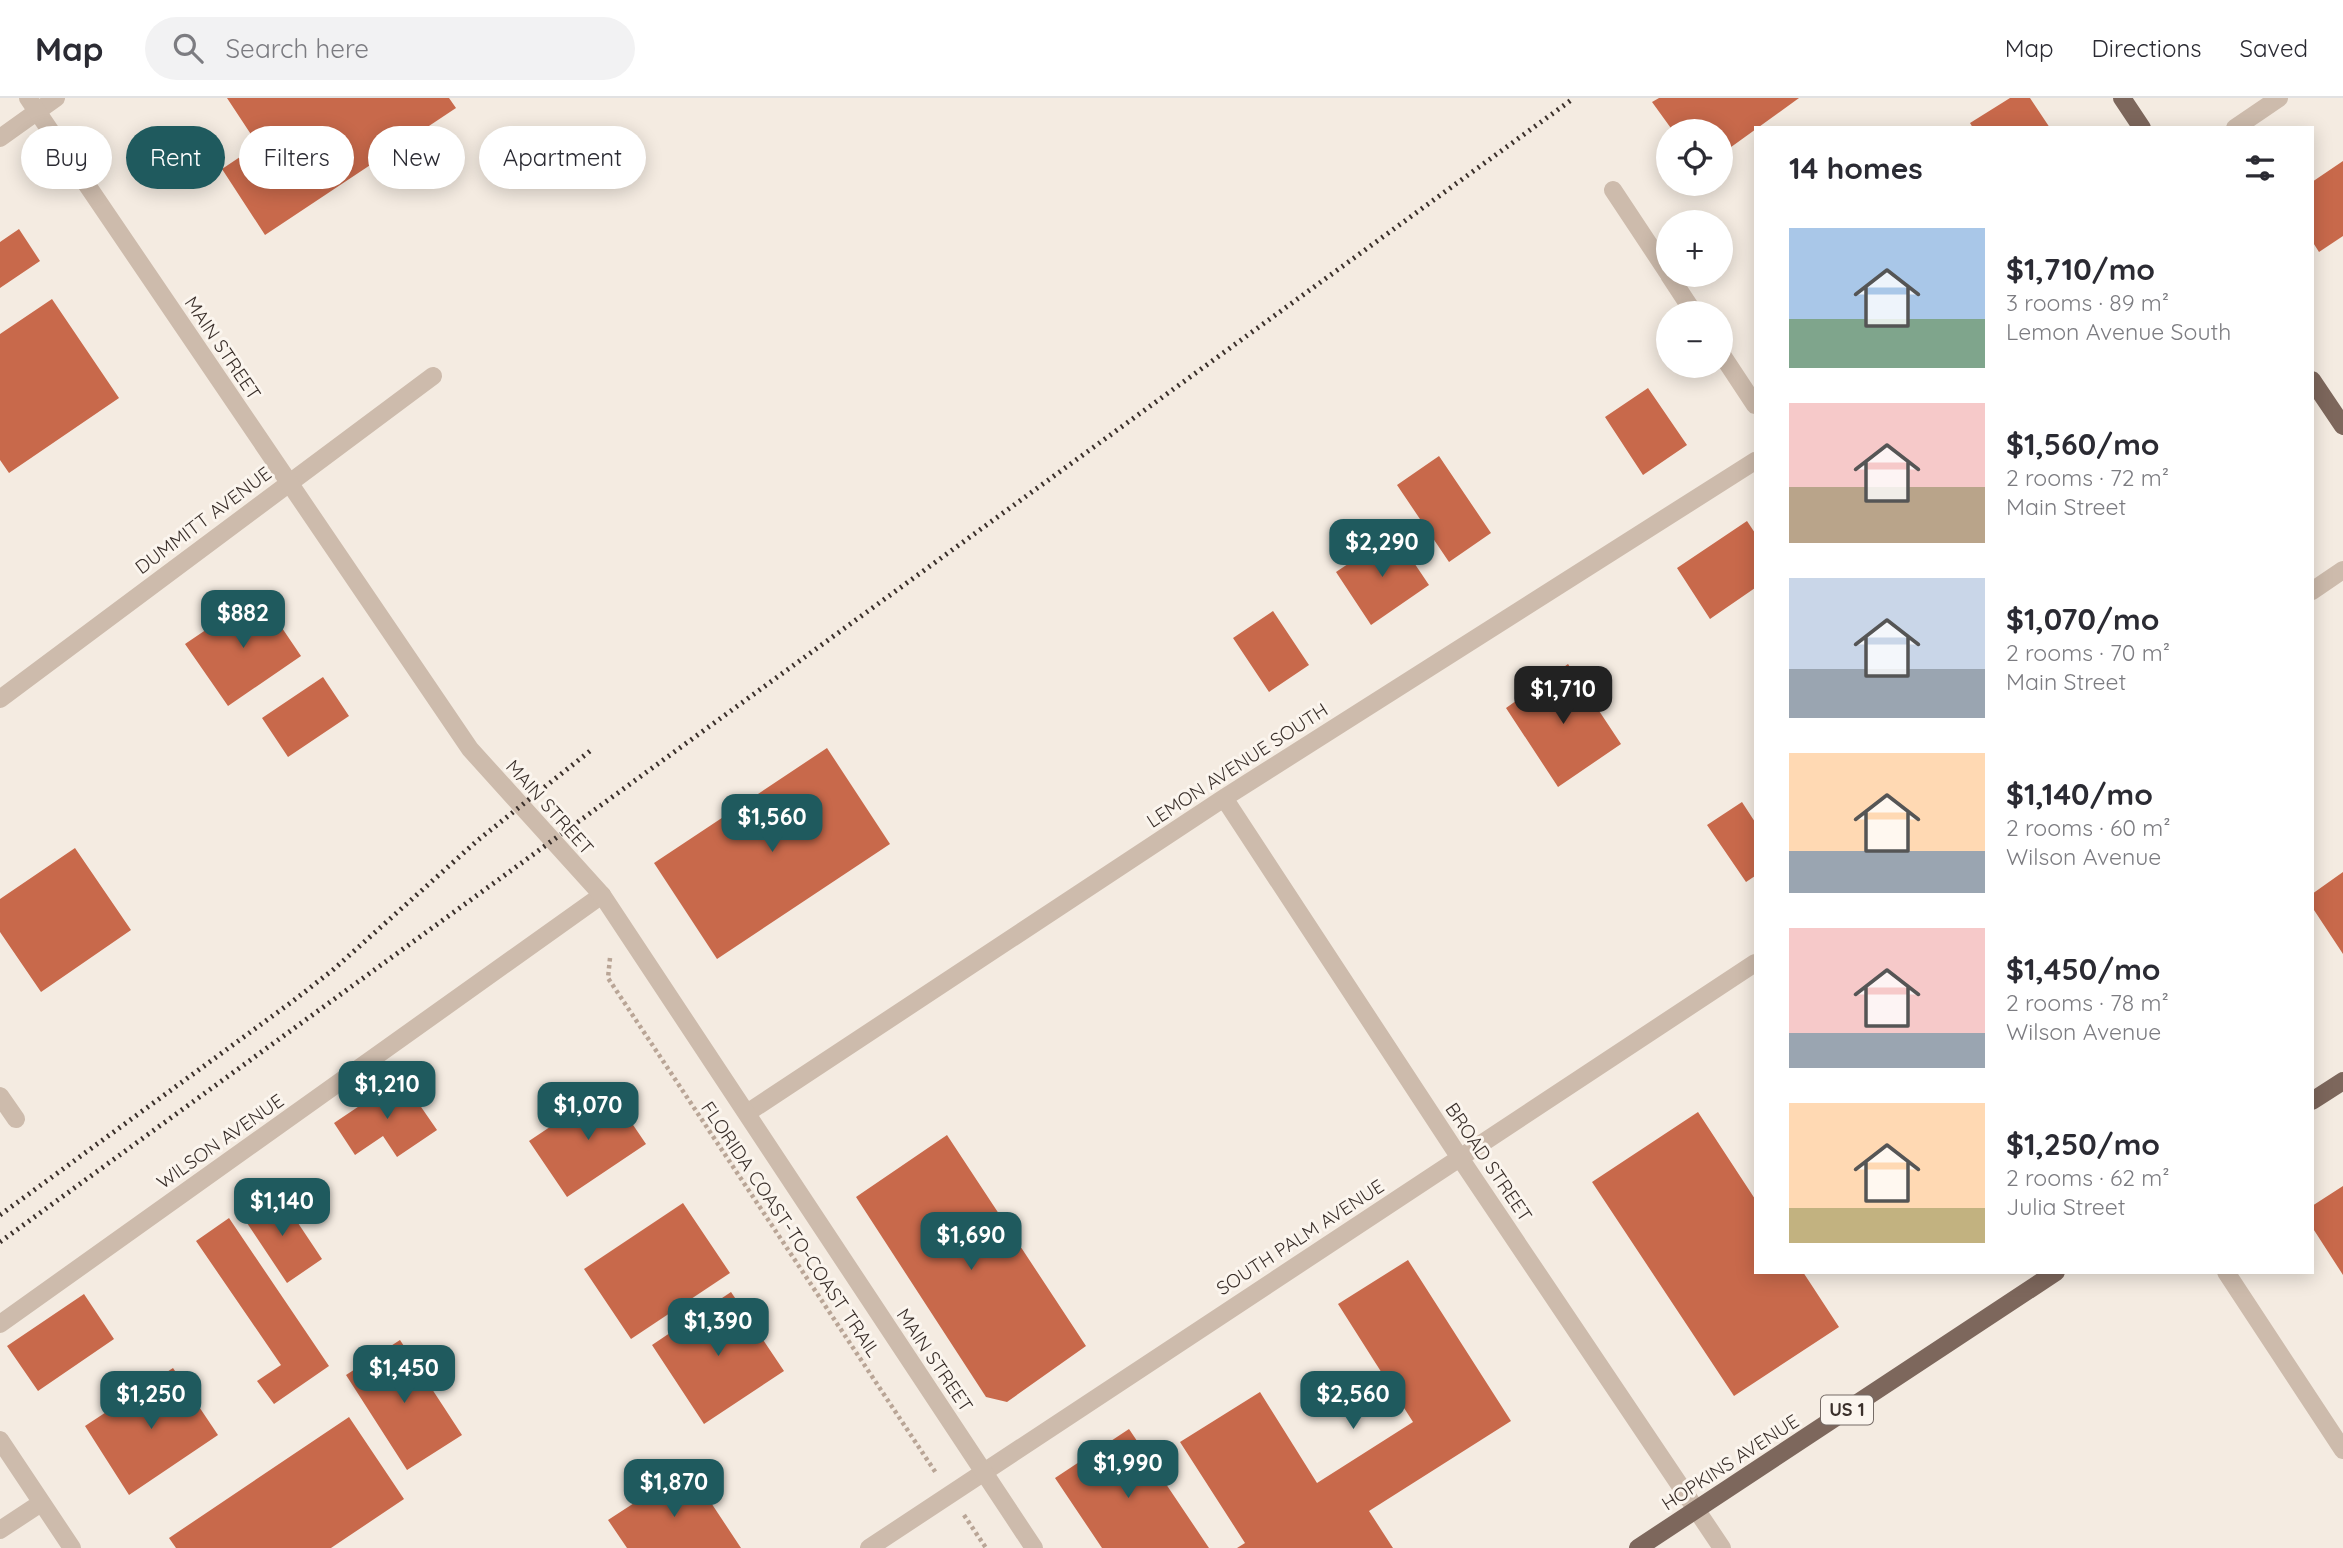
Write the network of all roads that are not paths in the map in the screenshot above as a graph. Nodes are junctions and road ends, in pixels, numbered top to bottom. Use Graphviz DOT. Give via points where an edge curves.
graph roads {
  1 [pos="56,98"];
  2 [pos="2122,98"];
  3 [pos="2279,98"];
  4 [pos="32,105"];
  5 [pos="2141,126"];
  6 [pos="2238,126"];
  7 [pos="0,138"];
  8 [pos="1612,190"];
  9 [pos="1656,256"];
  10 [pos="1733,372"];
  11 [pos="433,376"];
  12 [pos="2314,383"];
  13 [pos="1754,403"];
  14 [pos="2343,426"];
  15 [pos="1754,462"];
  16 [pos="289,482"];
  17 [pos="2343,570"];
  18 [pos="2314,590"];
  19 [pos="0,699"];
  20 [pos="1224,798"];
  21 [pos="602,895"];
  22 [pos="1754,964"];
  23 [pos="2343,1081"];
  24 [pos="0,1096"];
  25 [pos="2314,1100"];
  26 [pos="747,1113"];
  27 [pos="16,1119"];
  28 [pos="1460,1158"];
  29 [pos="2053,1274"];
  30 [pos="2227,1274"];
  31 [pos="0,1324"];
  32 [pos="0,1440"];
  33 [pos="2343,1450"];
  34 [pos="984,1472"];
  35 [pos="41,1503"];
  36 [pos="1696,1510"];
  37 [pos="0,1530"];
  38 [pos="72,1548"];
  39 [pos="869,1548"];
  40 [pos="1034,1548"];
  41 [pos="1638,1548"];
  42 [pos="1722,1548"];
  1 -- 4 [label="street"];
  2 -- 5 [label="main road"];
  3 -- 6 [label="street"];
  4 -- 7 [label="street"];
  4 -- 16 [label="street, MAIN STREET"];
  8 -- 9 [label="street"];
  10 -- 13 [label="street"];
  11 -- 16 [label="street, DUMMITT AVENUE"];
  12 -- 14 [label="main road"];
  15 -- 20 [label="street, LEMON AVENUE SOUTH"];
  16 -- 19 [label="street, DUMMITT AVENUE"];
  16 -- 21 [label="street, MAIN STREET" via="470,749"];
  17 -- 18 [label="street"];
  20 -- 26 [label="street, LEMON AVENUE SOUTH"];
  20 -- 28 [label="street, BROAD STREET"];
  21 -- 26 [label="street, MAIN STREET"];
  21 -- 31 [label="street, WILSON AVENUE"];
  22 -- 28 [label="street, SOUTH PALM AVENUE"];
  23 -- 25 [label="main road"];
  24 -- 27 [label="street"];
  26 -- 34 [label="street, MAIN STREET"];
  28 -- 34 [label="street, SOUTH PALM AVENUE"];
  28 -- 36 [label="street, BROAD STREET"];
  29 -- 36 [label="main road, HOPKINS AVENUE / US 1"];
  30 -- 33 [label="street"];
  32 -- 35 [label="street"];
  34 -- 39 [label="street, SOUTH PALM AVENUE"];
  34 -- 40 [label="street, MAIN STREET"];
  35 -- 37 [label="street"];
  35 -- 38 [label="street"];
  36 -- 41 [label="main road, HOPKINS AVENUE / US 1"];
  36 -- 42 [label="street, BROAD STREET"];
}
